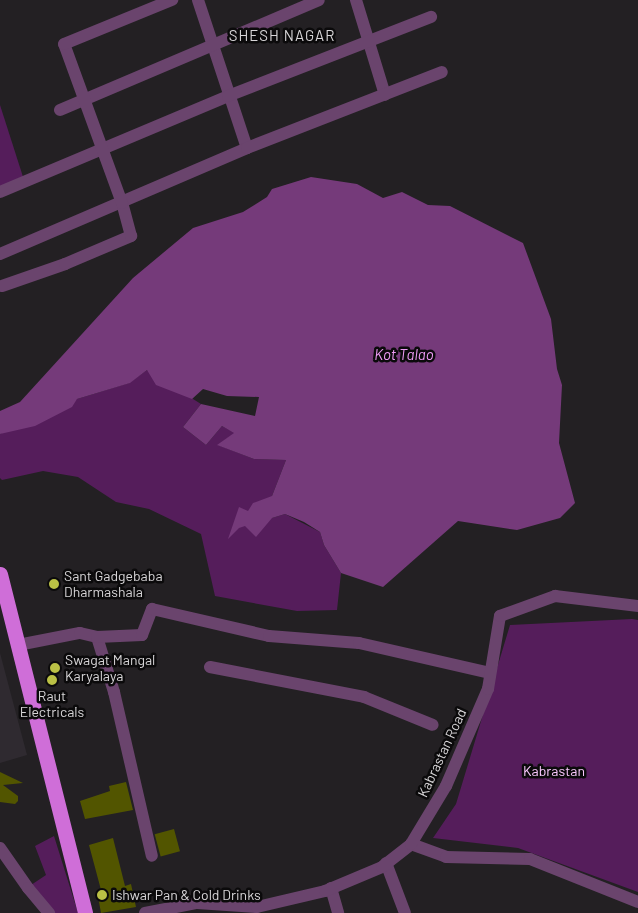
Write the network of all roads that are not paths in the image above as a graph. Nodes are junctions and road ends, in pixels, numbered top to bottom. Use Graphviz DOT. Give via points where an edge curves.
graph roads {
  1 [pos="172,0"];
  2 [pos="198,0"];
  3 [pos="319,0"];
  4 [pos="356,0"];
  5 [pos="431,17"];
  6 [pos="368,43"];
  7 [pos="211,44"];
  8 [pos="442,72"];
  9 [pos="385,95"];
  10 [pos="228,96"];
  11 [pos="84,99"];
  12 [pos="60,110"];
  13 [pos="247,148"];
  14 [pos="101,150"];
  15 [pos="0,192"];
  16 [pos="122,203"];
  17 [pos="0,254"];
  18 [pos="2,286"];
  19 [pos="0,574"];
  20 [pos="638,606"];
  21 [pos="97,637"];
  22 [pos="18,645"];
  23 [pos="210,667"];
  24 [pos="490,673"];
  25 [pos="433,725"];
  26 [pos="411,844"];
  27 [pos="0,848"];
  28 [pos="152,856"];
  29 [pos="386,863"];
  30 [pos="331,888"];
  31 [pos="638,902"];
  32 [pos="284,907"];
  33 [pos="49,913"];
  34 [pos="85,913"];
  35 [pos="145,913"];
  36 [pos="338,913"];
  37 [pos="405,913"];
  1 -- 11 [label="street" via="64,44"];
  2 -- 7 [label="street"];
  3 -- 7 [label="street"];
  4 -- 6 [label="street"];
  5 -- 6 [label="street"];
  6 -- 9 [label="street"];
  6 -- 10 [label="street"];
  7 -- 10 [label="street"];
  7 -- 11 [label="street"];
  8 -- 9 [label="street"];
  9 -- 13 [label="street"];
  10 -- 13 [label="street"];
  10 -- 14 [label="street"];
  11 -- 12 [label="street"];
  11 -- 14 [label="street"];
  13 -- 16 [label="street"];
  14 -- 15 [label="street"];
  14 -- 16 [label="street"];
  16 -- 17 [label="street"];
  16 -- 18 [label="street" via="131,236"];
  19 -- 22 [label="highway"];
  20 -- 24 [label="street, Kabrastan Road" via="555,596 500,616"];
  21 -- 22 [label="street" via="80,633"];
  21 -- 24 [label="street" via="142,635 152,609 270,636 359,643"];
  21 -- 28 [label="street" via="116,702"];
  22 -- 34 [label="highway"];
  23 -- 25 [label="street" via="364,697"];
  24 -- 26 [label="street, Kabrastan Road" via="488,689 446,786"];
  26 -- 29 [label="street, Kabrastan Road"];
  26 -- 31 [label="street" via="446,857 530,859"];
  27 -- 33 [label="street"];
  29 -- 30 [label="street, Kabrastan Road"];
  29 -- 37 [label="street"];
  30 -- 32 [label="street, Kabrastan Road"];
  30 -- 36 [label="street"];
  32 -- 35 [label="street, Kabrastan Road" via="197,903"];
}
